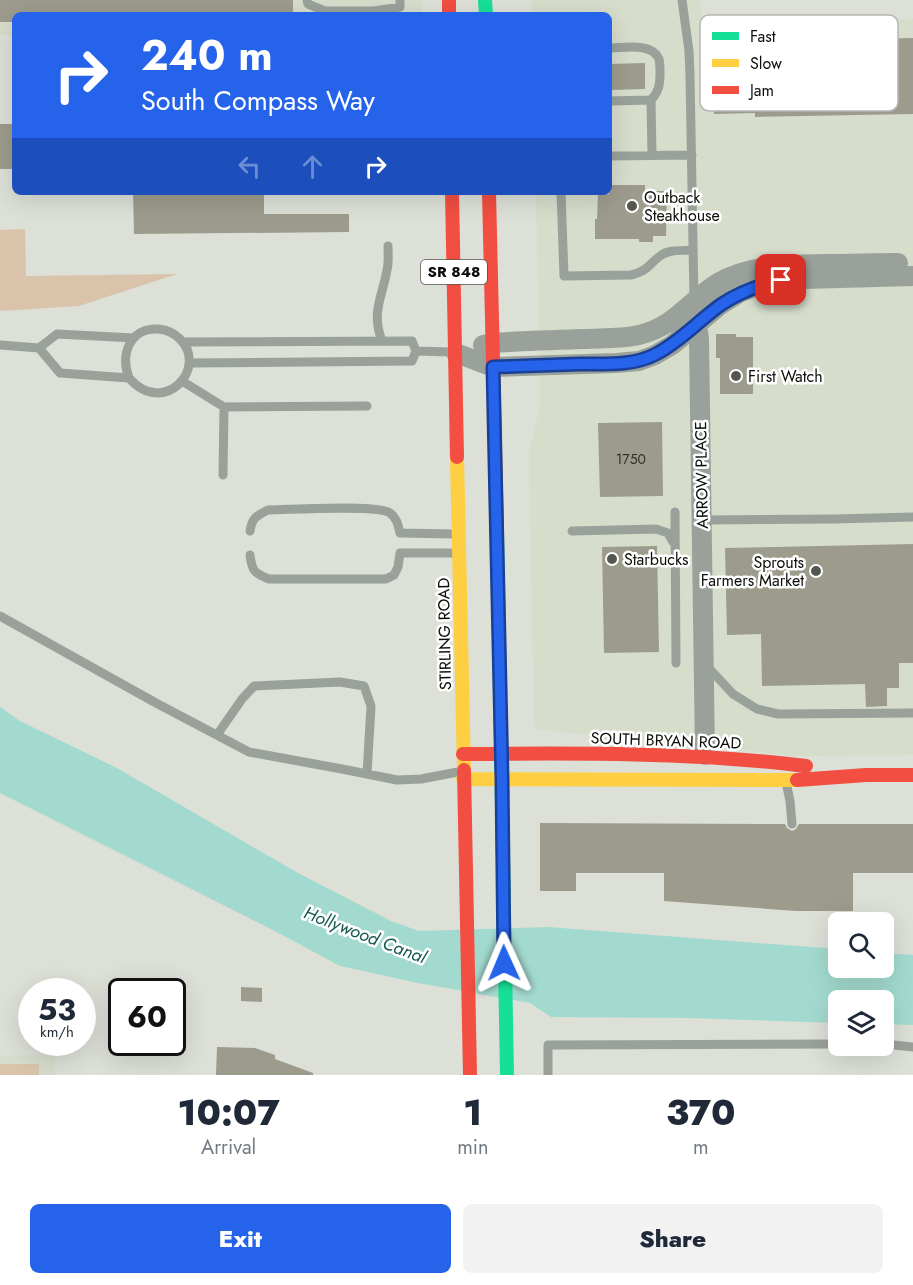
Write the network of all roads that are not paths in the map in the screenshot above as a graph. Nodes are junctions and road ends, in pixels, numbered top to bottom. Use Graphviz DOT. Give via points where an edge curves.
graph roads {
  1 [pos="307,0"];
  2 [pos="400,0"];
  3 [pos="682,0"];
  4 [pos="612,48"];
  5 [pos="651,100"];
  6 [pos="612,101"];
  7 [pos="652,155"];
  8 [pos="692,155"];
  9 [pos="612,156"];
  10 [pos="452,195"];
  11 [pos="489,195"];
  12 [pos="561,195"];
  13 [pos="388,246"];
  14 [pos="693,250"];
  15 [pos="913,263"];
  16 [pos="913,276"];
  17 [pos="694,303"];
  18 [pos="697,325"];
  19 [pos="134,338"];
  20 [pos="382,341"];
  21 [pos="183,342"];
  22 [pos="493,342"];
  23 [pos="0,345"];
  24 [pos="39,348"];
  25 [pos="416,351"];
  26 [pos="456,353"];
  27 [pos="189,363"];
  28 [pos="493,367"];
  29 [pos="129,378"];
  30 [pos="182,381"];
  31 [pos="367,406"];
  32 [pos="224,407"];
  33 [pos="224,475"];
  34 [pos="675,512"];
  35 [pos="913,517"];
  36 [pos="701,520"];
  37 [pos="250,531"];
  38 [pos="572,531"];
  39 [pos="400,533"];
  40 [pos="459,534"];
  41 [pos="674,544"];
  42 [pos="459,552"];
  43 [pos="400,553"];
  44 [pos="250,555"];
  45 [pos="0,616"];
  46 [pos="703,662"];
  47 [pos="676,663"];
  48 [pos="913,713"];
  49 [pos="217,735"];
  50 [pos="463,754"];
  51 [pos="501,754"];
  52 [pos="705,755"];
  53 [pos="773,761"];
  54 [pos="367,774"];
  55 [pos="463,775"];
  56 [pos="866,775"];
  57 [pos="913,775"];
  58 [pos="502,779"];
  59 [pos="785,780"];
  60 [pos="792,824"];
  61 [pos="828,1044"];
  62 [pos="894,1045"];
  63 [pos="913,1047"];
  64 [pos="470,1075"];
  65 [pos="507,1075"];
  66 [pos="548,1075"];
  1 -- 2 [label="lane" via="325,11 374,11 400,7"];
  3 -- 8 [label="lane" via="689,51"];
  4 -- 5 [label="lane" via="648,49 658,56 660,85"];
  5 -- 6 [label="lane"];
  5 -- 7 [label="lane"];
  7 -- 8 [label="lane"];
  7 -- 9 [label="lane"];
  8 -- 14 [label="lane"];
  10 -- 26 [label="main road, STIRLING ROAD / SR 848"];
  11 -- 22 [label="main road, SR 848"];
  12 -- 14 [label="lane" via="564,276 641,273 668,252"];
  13 -- 20 [label="lane" via="388,267 377,311"];
  14 -- 17 [label="lane"];
  15 -- 17 [label="street" via="789,265 752,270 719,283"];
  16 -- 18 [label="street" via="781,280 739,293"];
  17 -- 18 [label="street, ARROW PLACE"];
  17 -- 22 [label="street" via="675,319 638,335"];
  18 -- 28 [label="street" via="672,345 639,361"];
  18 -- 36 [label="street, ARROW PLACE"];
  19 -- 21 [label="lane" via="154,329 175,334"];
  19 -- 24 [label="lane" via="57,334"];
  19 -- 29 [label="lane" via="125,358"];
  20 -- 21 [label="lane"];
  20 -- 25 [label="lane" via="412,341"];
  21 -- 27 [label="lane"];
  22 -- 26 [label="street"];
  22 -- 28 [label="main road, SR 848"];
  23 -- 24 [label="lane"];
  24 -- 29 [label="lane" via="60,373"];
  25 -- 26 [label="lane"];
  25 -- 27 [label="lane" via="412,361"];
  26 -- 28 [label="street"];
  26 -- 40 [label="main road, STIRLING ROAD / SR 848"];
  27 -- 30 [label="lane"];
  28 -- 51 [label="main road, SR 848"];
  29 -- 30 [label="lane" via="136,386 155,393 165,393"];
  30 -- 32 [label="lane"];
  31 -- 32 [label="lane"];
  32 -- 33 [label="lane"];
  34 -- 41 [label="lane"];
  35 -- 36 [label="lane"];
  36 -- 46 [label="street, ARROW PLACE"];
  37 -- 39 [label="lane" via="256,515 268,510 371,508 388,511 396,519"];
  38 -- 41 [label="lane" via="656,529 668,533"];
  39 -- 40 [label="lane"];
  39 -- 43 [label="lane"];
  40 -- 42 [label="main road, STIRLING ROAD / SR 848"];
  41 -- 47 [label="lane"];
  42 -- 43 [label="lane"];
  42 -- 50 [label="main road, STIRLING ROAD / SR 848"];
  43 -- 44 [label="lane" via="394,575 386,579 269,579 252,568"];
  45 -- 49 [label="lane"];
  46 -- 48 [label="lane" via="733,694 757,710 778,714"];
  46 -- 52 [label="street, ARROW PLACE"];
  49 -- 54 [label="lane" via="249,752"];
  49 -- 54 [label="lane" via="254,686 340,682 364,686 371,706"];
  50 -- 51 [label="main road, SOUTH BRYAN ROAD"];
  50 -- 55 [label="main road, STIRLING ROAD / SR 848"];
  51 -- 52 [label="main road, SOUTH BRYAN ROAD"];
  51 -- 58 [label="main road, SR 848"];
  52 -- 53 [label="main road, SOUTH BRYAN ROAD"];
  53 -- 56 [label="main road, SOUTH BRYAN ROAD"];
  53 -- 59 [label="lane"];
  54 -- 55 [label="lane" via="397,780"];
  55 -- 58 [label="main road, SOUTH BRYAN ROAD"];
  55 -- 64 [label="main road, STIRLING ROAD / SR 848"];
  56 -- 57 [label="main road, SOUTH BRYAN ROAD"];
  56 -- 59 [label="main road, SOUTH BRYAN ROAD"];
  58 -- 59 [label="main road, SOUTH BRYAN ROAD"];
  58 -- 65 [label="main road, SR 848"];
  59 -- 60 [label="lane"];
  61 -- 66 [label="lane" via="548,1045"];
  62 -- 63 [label="lane"];
}
